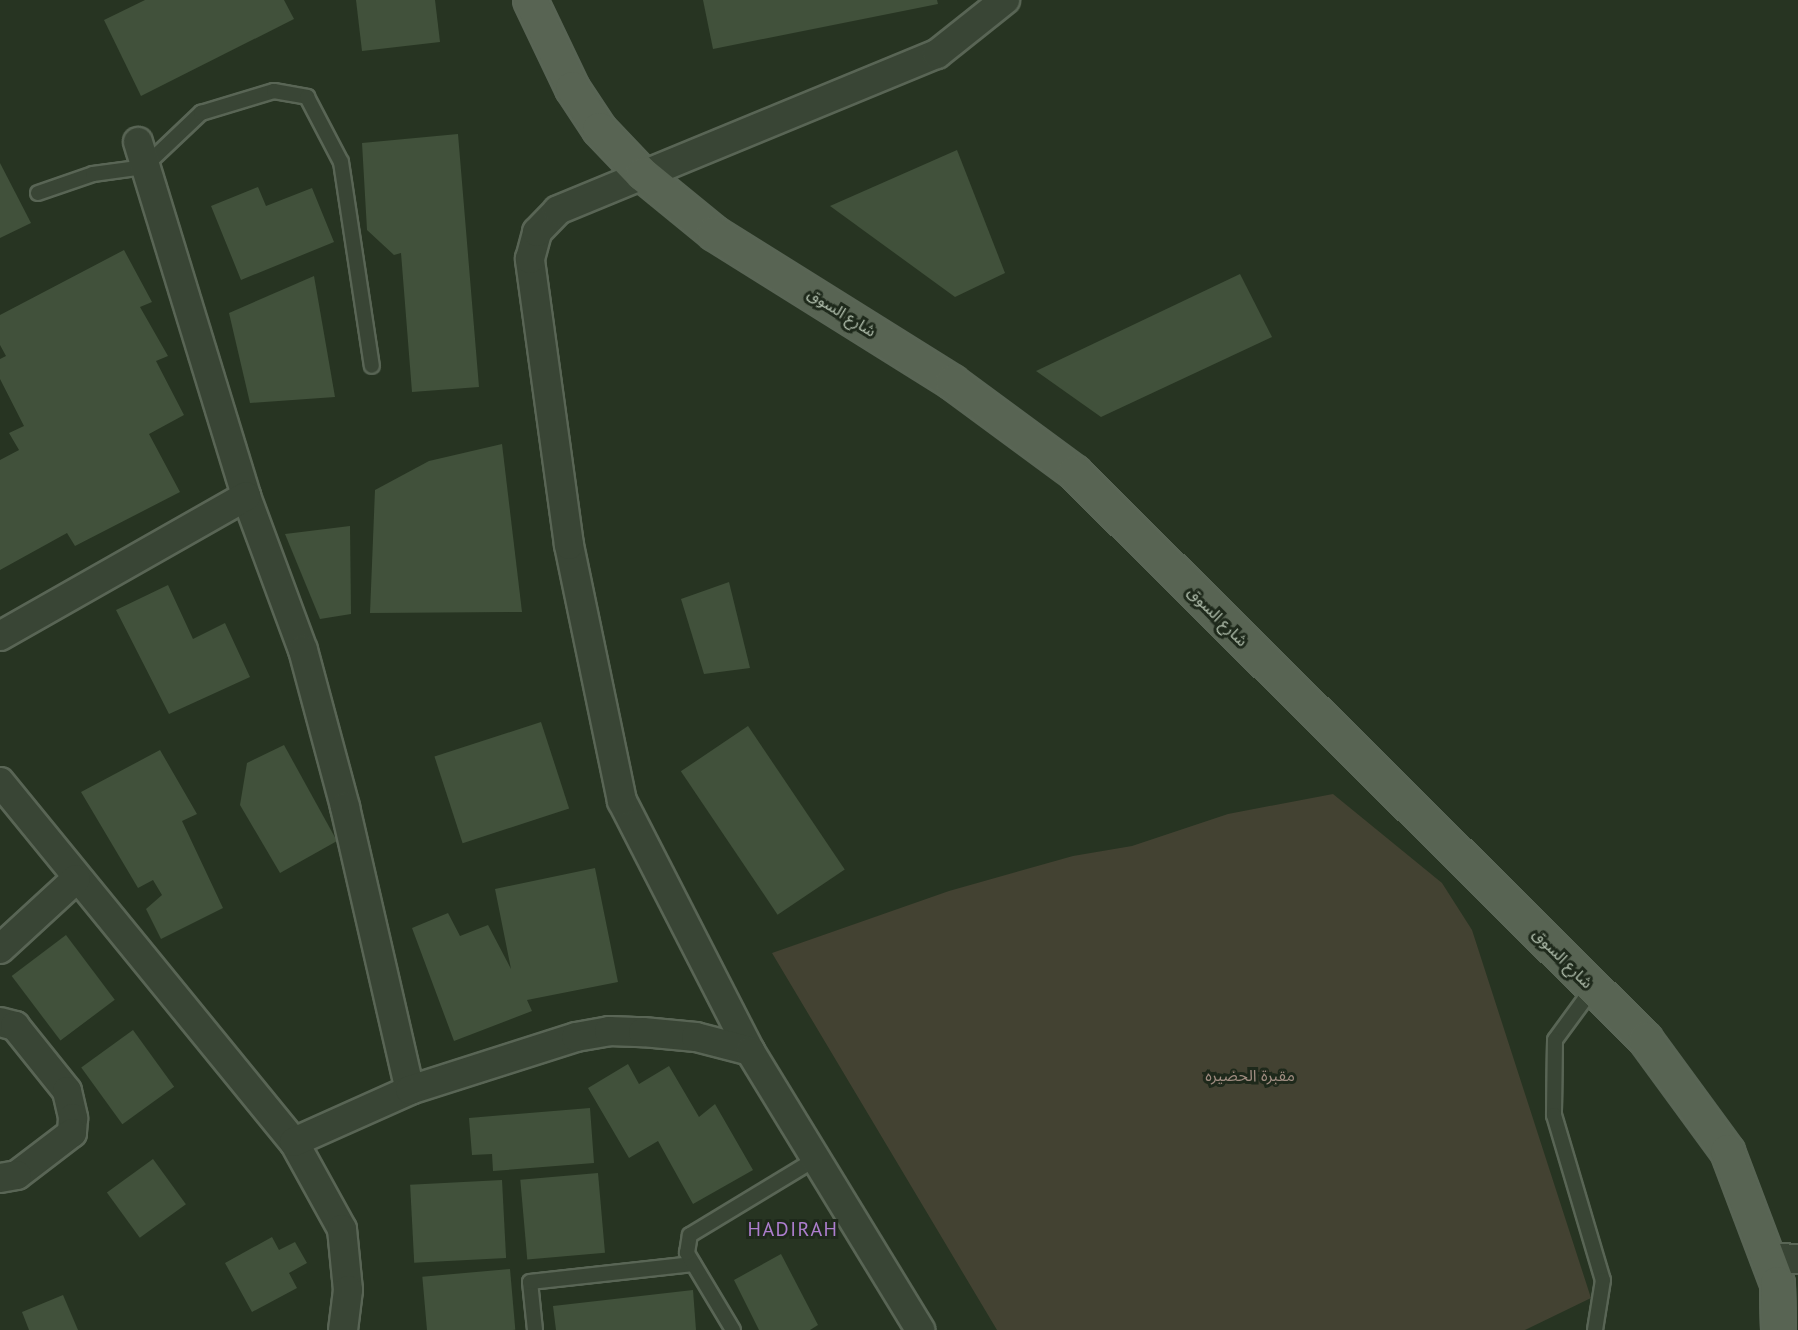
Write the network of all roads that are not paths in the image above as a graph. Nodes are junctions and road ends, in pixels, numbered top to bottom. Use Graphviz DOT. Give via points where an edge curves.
graph roads {
  1 [pos="1005,0"];
  2 [pos="533,3"];
  3 [pos="141,154"];
  4 [pos="642,174"];
  5 [pos="38,193"];
  6 [pos="372,366"];
  7 [pos="246,496"];
  8 [pos="0,636"];
  9 [pos="0,782"];
  10 [pos="76,879"];
  11 [pos="0,949"];
  12 [pos="1593,988"];
  13 [pos="0,1022"];
  14 [pos="750,1051"];
  15 [pos="410,1090"];
  16 [pos="294,1142"];
  17 [pos="814,1161"];
  18 [pos="0,1178"];
  19 [pos="1783,1258"];
  20 [pos="693,1263"];
  21 [pos="343,1330"];
  22 [pos="535,1330"];
  23 [pos="734,1330"];
  24 [pos="920,1330"];
  25 [pos="1595,1330"];
  26 [pos="1778,1330"];
  1 -- 4 [label="street" via="937,54"];
  2 -- 4 [label="main road, شارع السوق" via="572,88 599,129"];
  3 -- 5 [label="lane"];
  3 -- 6 [label="lane" via="201,113 274,91 307,97 341,162"];
  3 -- 7 [label="street"];
  4 -- 12 [label="main road, شارع السوق" via="714,233 952,382 1074,472"];
  4 -- 14 [label="street" via="558,210 537,232 530,259 569,545 622,801"];
  7 -- 8 [label="street"];
  7 -- 15 [label="street" via="306,662 345,807"];
  9 -- 10 [label="street"];
  10 -- 11 [label="street"];
  10 -- 16 [label="street"];
  12 -- 19 [label="main road, شارع السوق" via="1645,1039 1727,1151"];
  12 -- 25 [label="lane" via="1555,1040 1554,1115 1603,1280"];
  13 -- 18 [label="street" via="15,1026 67,1091 73,1118 72,1133 17,1175"];
  14 -- 15 [label="street" via="696,1037 609,1031 533,1048"];
  14 -- 17 [label="street"];
  15 -- 16 [label="street"];
  16 -- 21 [label="street" via="342,1229 348,1290"];
  17 -- 20 [label="lane" via="690,1235 687,1253"];
  17 -- 24 [label="street"];
  19 -- 26 [label="main road, شارع السوق" via="1777,1283"];
  20 -- 22 [label="lane" via="530,1282"];
  20 -- 23 [label="lane"];
}
